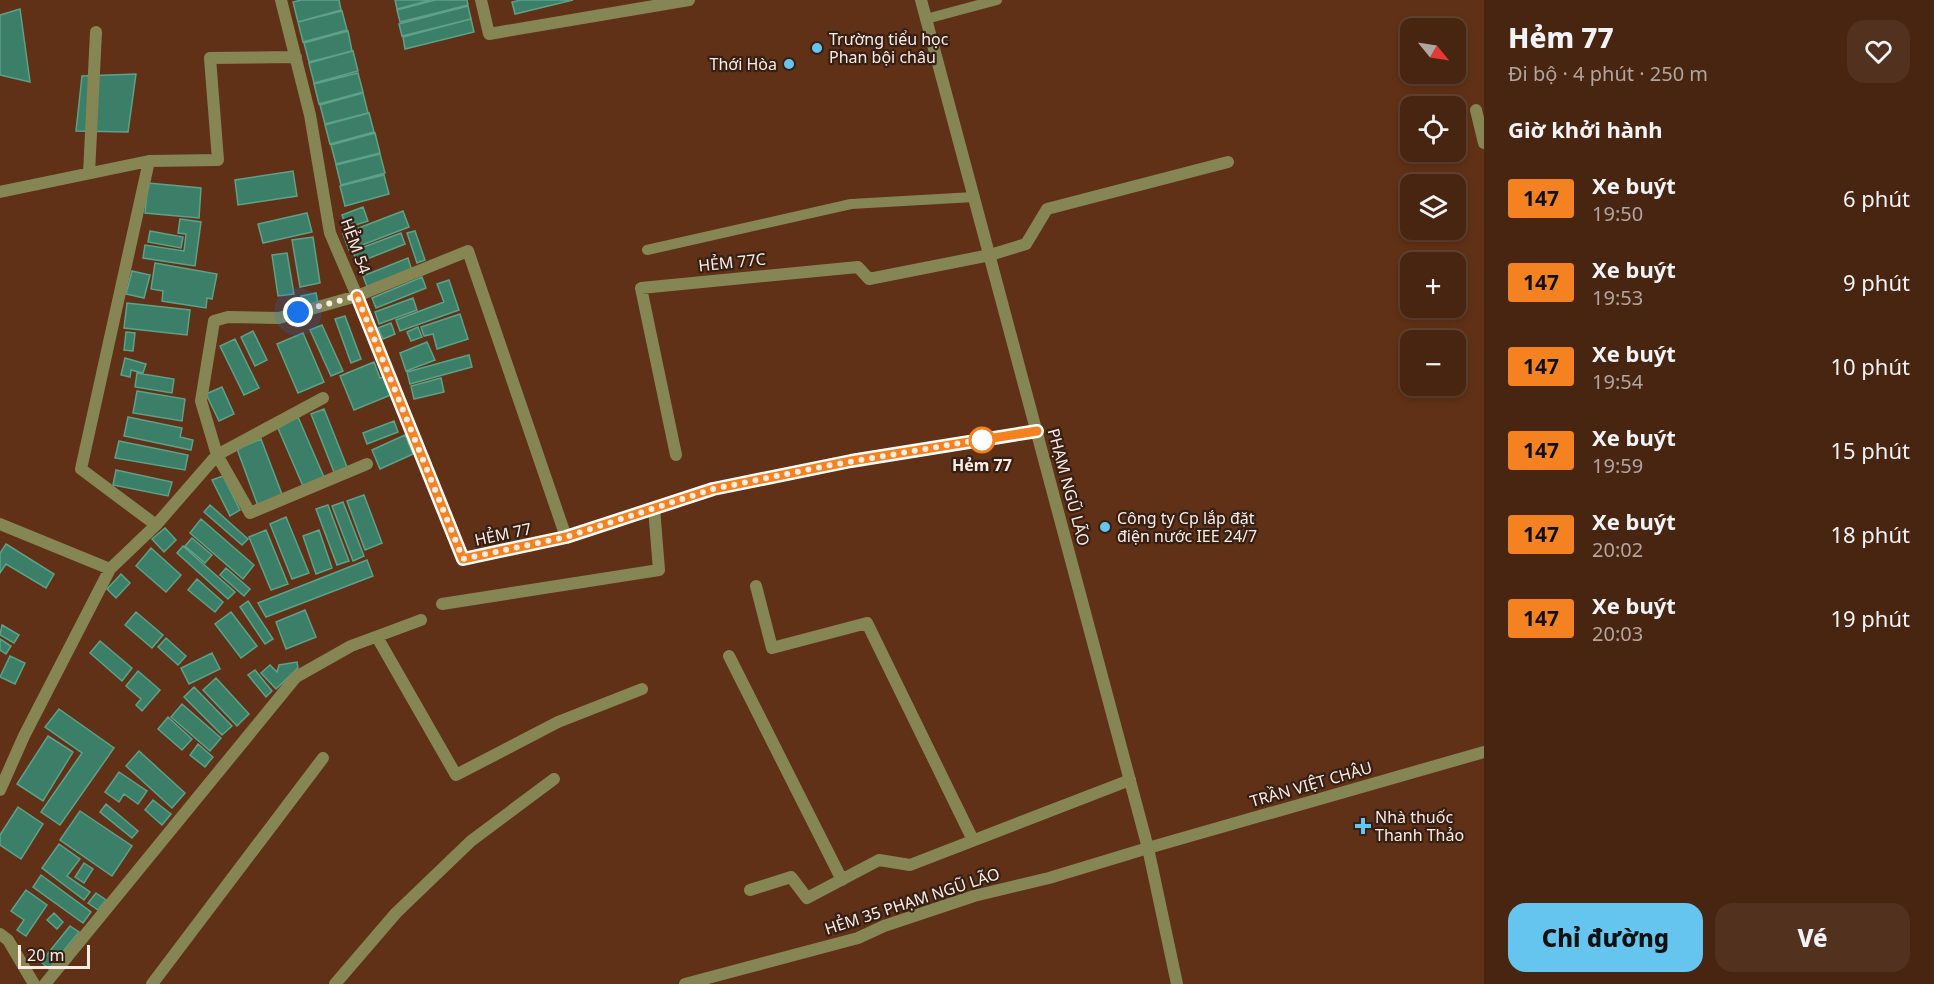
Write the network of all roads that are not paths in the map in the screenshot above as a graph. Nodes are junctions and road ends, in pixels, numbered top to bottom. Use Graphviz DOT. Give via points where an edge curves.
graph roads {
  1 [pos="281,0"];
  2 [pos="481,0"];
  3 [pos="689,0"];
  4 [pos="921,0"];
  5 [pos="997,0"];
  6 [pos="926,19"];
  7 [pos="96,32"];
  8 [pos="296,57"];
  9 [pos="1476,110"];
  10 [pos="1484,143"];
  11 [pos="149,161"];
  12 [pos="1228,162"];
  13 [pos="89,173"];
  14 [pos="0,192"];
  15 [pos="974,197"];
  16 [pos="647,250"];
  17 [pos="990,255"];
  18 [pos="357,296"];
  19 [pos="323,398"];
  20 [pos="1037,431"];
  21 [pos="217,455"];
  22 [pos="676,455"];
  23 [pos="367,464"];
  24 [pos="654,508"];
  25 [pos="0,524"];
  26 [pos="156,525"];
  27 [pos="566,537"];
  28 [pos="463,559"];
  29 [pos="110,569"];
  30 [pos="756,586"];
  31 [pos="442,604"];
  32 [pos="421,620"];
  33 [pos="377,637"];
  34 [pos="729,656"];
  35 [pos="642,689"];
  36 [pos="1484,752"];
  37 [pos="323,758"];
  38 [pos="554,780"];
  39 [pos="1130,780"];
  40 [pos="0,790"];
  41 [pos="973,840"];
  42 [pos="1148,848"];
  43 [pos="842,880"];
  44 [pos="750,890"];
  45 [pos="0,934"];
  46 [pos="34,984"];
  47 [pos="45,984"];
  48 [pos="152,984"];
  49 [pos="335,984"];
  50 [pos="685,984"];
  51 [pos="1177,984"];
  1 -- 8 [label="street, HẺM 54"];
  2 -- 3 [label="street" via="489,34"];
  4 -- 6 [label="street, PHẠM NGŨ LÃO"];
  5 -- 6 [label="lane"];
  6 -- 15 [label="street, PHẠM NGŨ LÃO"];
  7 -- 13 [label="street"];
  8 -- 11 [label="street" via="210,58 218,160"];
  8 -- 18 [label="street, HẺM 54" via="330,232"];
  9 -- 10 [label="street"];
  11 -- 13 [label="street"];
  11 -- 26 [label="street" via="81,469"];
  12 -- 17 [label="street" via="1047,209 1026,244"];
  13 -- 14 [label="street"];
  15 -- 16 [label="lane" via="851,204"];
  15 -- 17 [label="street, PHẠM NGŨ LÃO"];
  17 -- 20 [label="street, PHẠM NGŨ LÃO"];
  17 -- 22 [label="street, HẺM 77C" via="868,279 858,267 641,288"];
  18 -- 21 [label="street, HẺM 54" via="279,318 228,317 214,321 201,401"];
  18 -- 27 [label="street" via="468,250"];
  18 -- 28 [label="lane, HẺM 77"];
  19 -- 21 [label="street"];
  20 -- 24 [label="street, HẺM 77" via="789,473 713,489"];
  20 -- 39 [label="street, PHẠM NGŨ LÃO"];
  21 -- 23 [label="street" via="250,513"];
  21 -- 26 [label="street"];
  24 -- 27 [label="street, HẺM 77"];
  24 -- 31 [label="street" via="659,570"];
  25 -- 29 [label="street"];
  26 -- 29 [label="street"];
  27 -- 28 [label="street, HẺM 77"];
  29 -- 40 [label="street"];
  30 -- 41 [label="street" via="772,648 867,623"];
  32 -- 33 [label="street"];
  33 -- 35 [label="street" via="456,775 558,722"];
  33 -- 47 [label="street" via="351,646 296,677"];
  34 -- 43 [label="street"];
  36 -- 42 [label="street, TRẦN VIỆT CHÂU"];
  37 -- 48 [label="street"];
  38 -- 49 [label="street" via="463,849 396,913"];
  39 -- 41 [label="street"];
  39 -- 42 [label="street, PHẠM NGŨ LÃO"];
  41 -- 43 [label="street" via="910,865 879,860"];
  42 -- 50 [label="street, HẺM 35 PHẠM NGŨ LÃO" via="974,896 858,938"];
  42 -- 51 [label="street, PHẠM NGŨ LÃO"];
  43 -- 44 [label="street" via="807,898 790,877"];
  45 -- 46 [label="street" via="8,940"];
}
